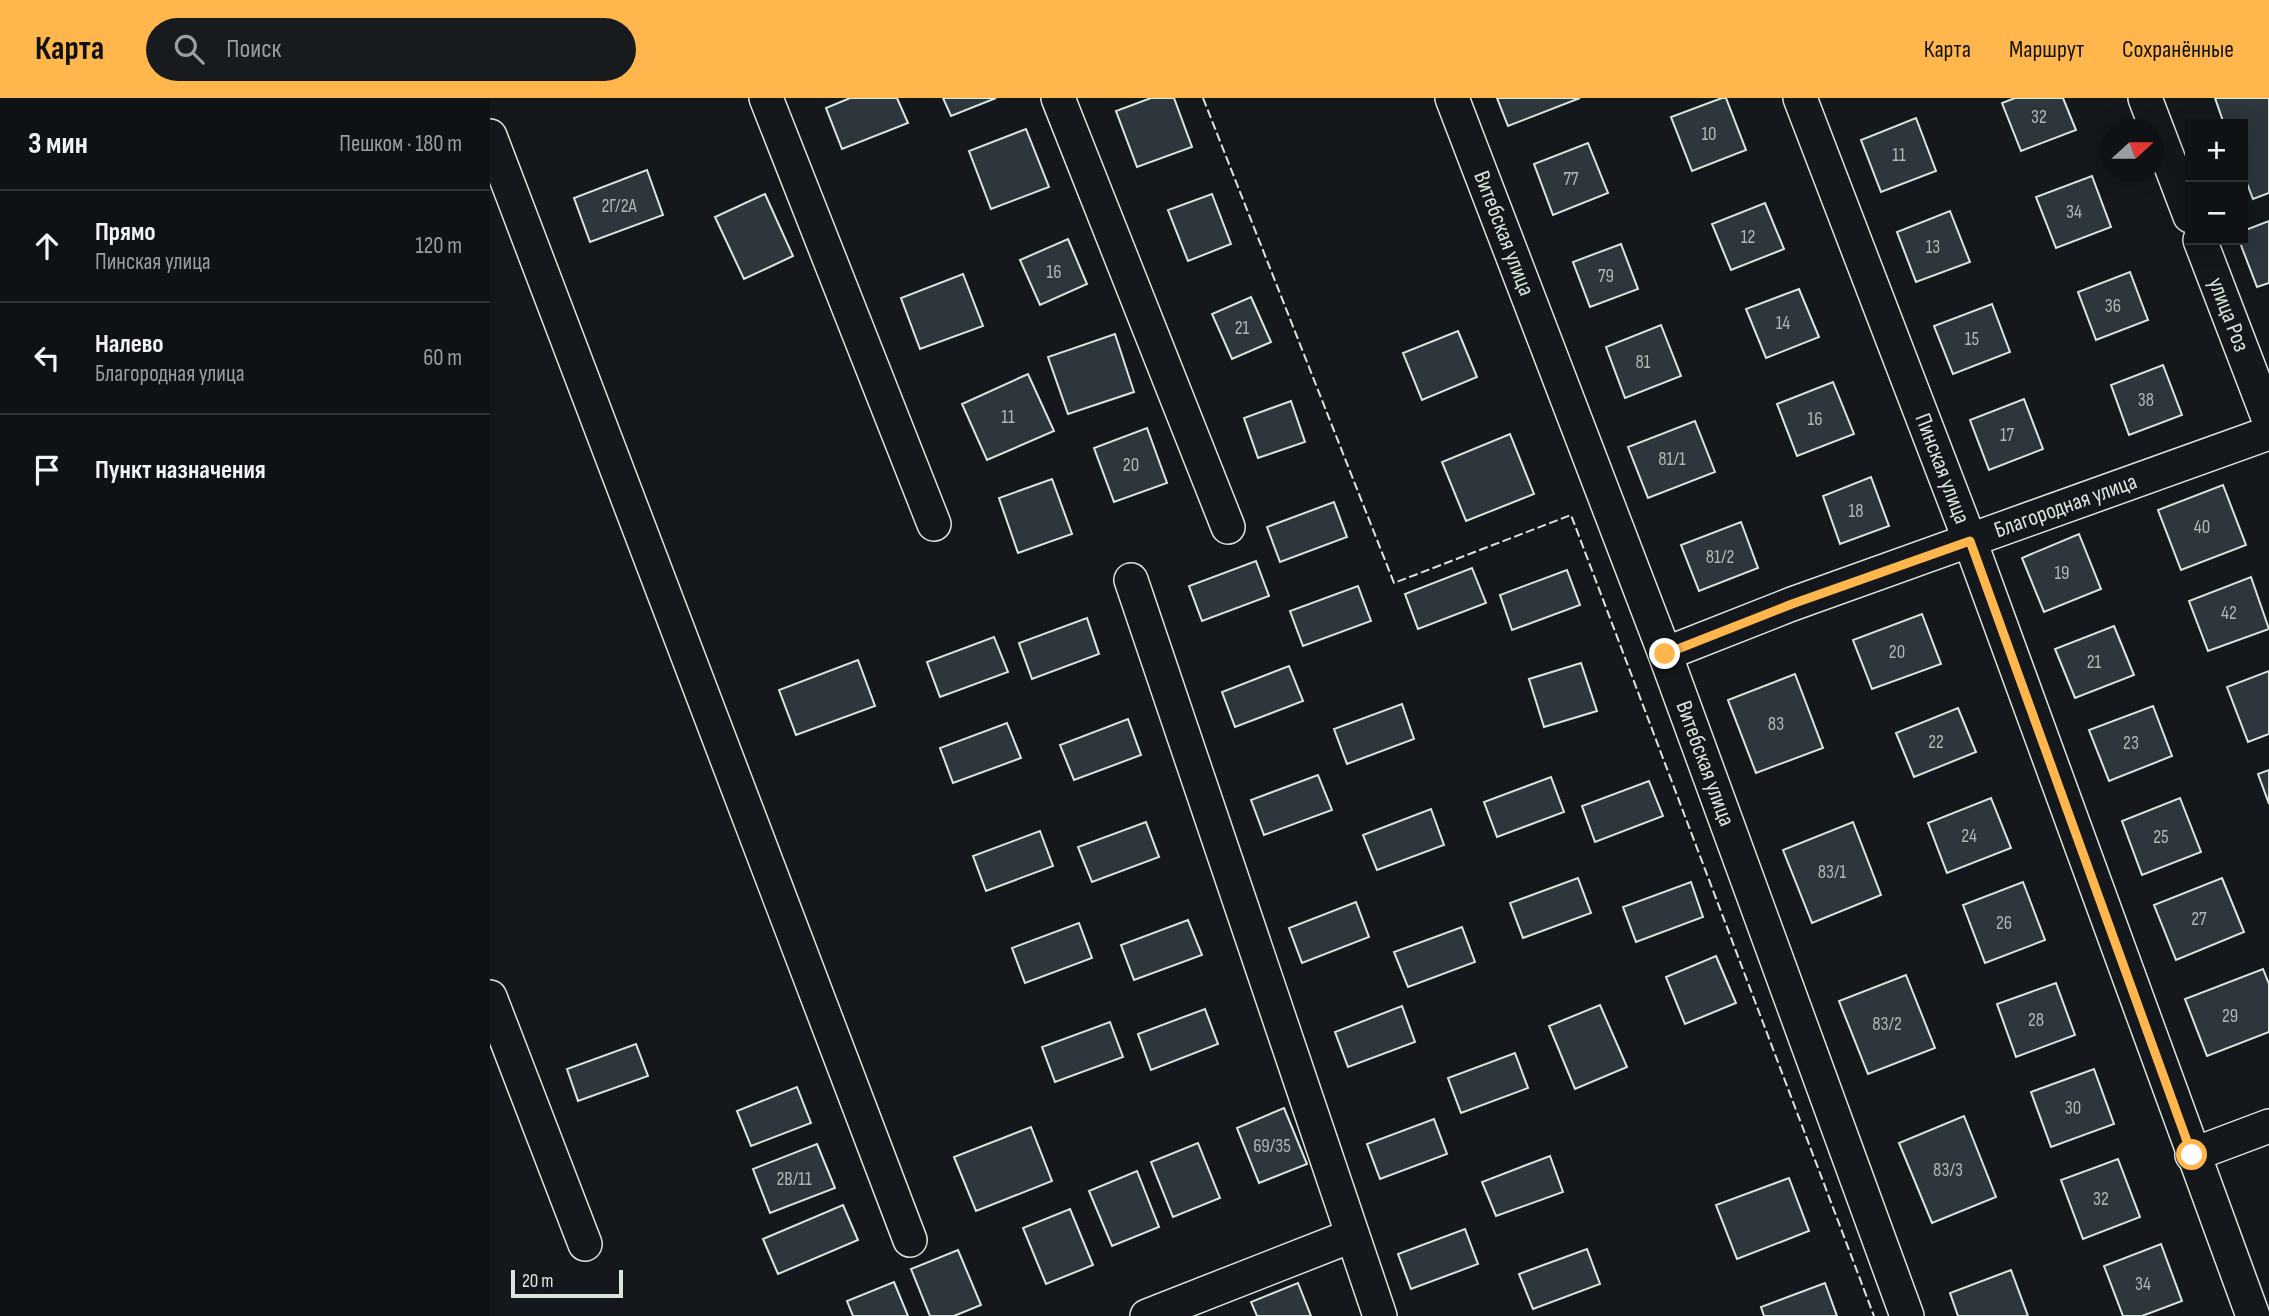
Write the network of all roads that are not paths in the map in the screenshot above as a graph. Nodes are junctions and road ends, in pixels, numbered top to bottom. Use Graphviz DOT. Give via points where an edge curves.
graph roads {
  1 [pos="766,98"];
  2 [pos="1058,98"];
  3 [pos="1452,98"];
  4 [pos="1800,98"];
  5 [pos="2145,98"];
  6 [pos="490,136"];
  7 [pos="2185,202"];
  8 [pos="2202,245"];
  9 [pos="2265,400"];
  10 [pos="2269,433"];
  11 [pos="934,524"];
  12 [pos="1228,527"];
  13 [pos="1970,541"];
  14 [pos="1131,580"];
  15 [pos="1665,654"];
  16 [pos="490,998"];
  17 [pos="2269,1126"];
  18 [pos="2192,1155"];
  19 [pos="1351,1236"];
  20 [pos="910,1240"];
  21 [pos="585,1244"];
  22 [pos="1147,1316"];
  23 [pos="1380,1316"];
  24 [pos="1907,1316"];
  25 [pos="2253,1316"];
  1 -- 11 [label="street"];
  2 -- 12 [label="street"];
  3 -- 15 [label="street, Витебская улица"];
  4 -- 13 [label="street, Пинская улица"];
  5 -- 7 [label="street"];
  6 -- 20 [label="street"];
  8 -- 9 [label="street, улица Роз"];
  10 -- 13 [label="street, Благородная улица"];
  13 -- 15 [label="street, Благородная улица"];
  13 -- 18 [label="street, Пинская улица"];
  14 -- 19 [label="street"];
  15 -- 24 [label="street, Витебская улица"];
  16 -- 21 [label="street"];
  17 -- 18 [label="street"];
  18 -- 25 [label="street, Пинская улица"];
  19 -- 22 [label="street"];
  19 -- 23 [label="street"];
}
